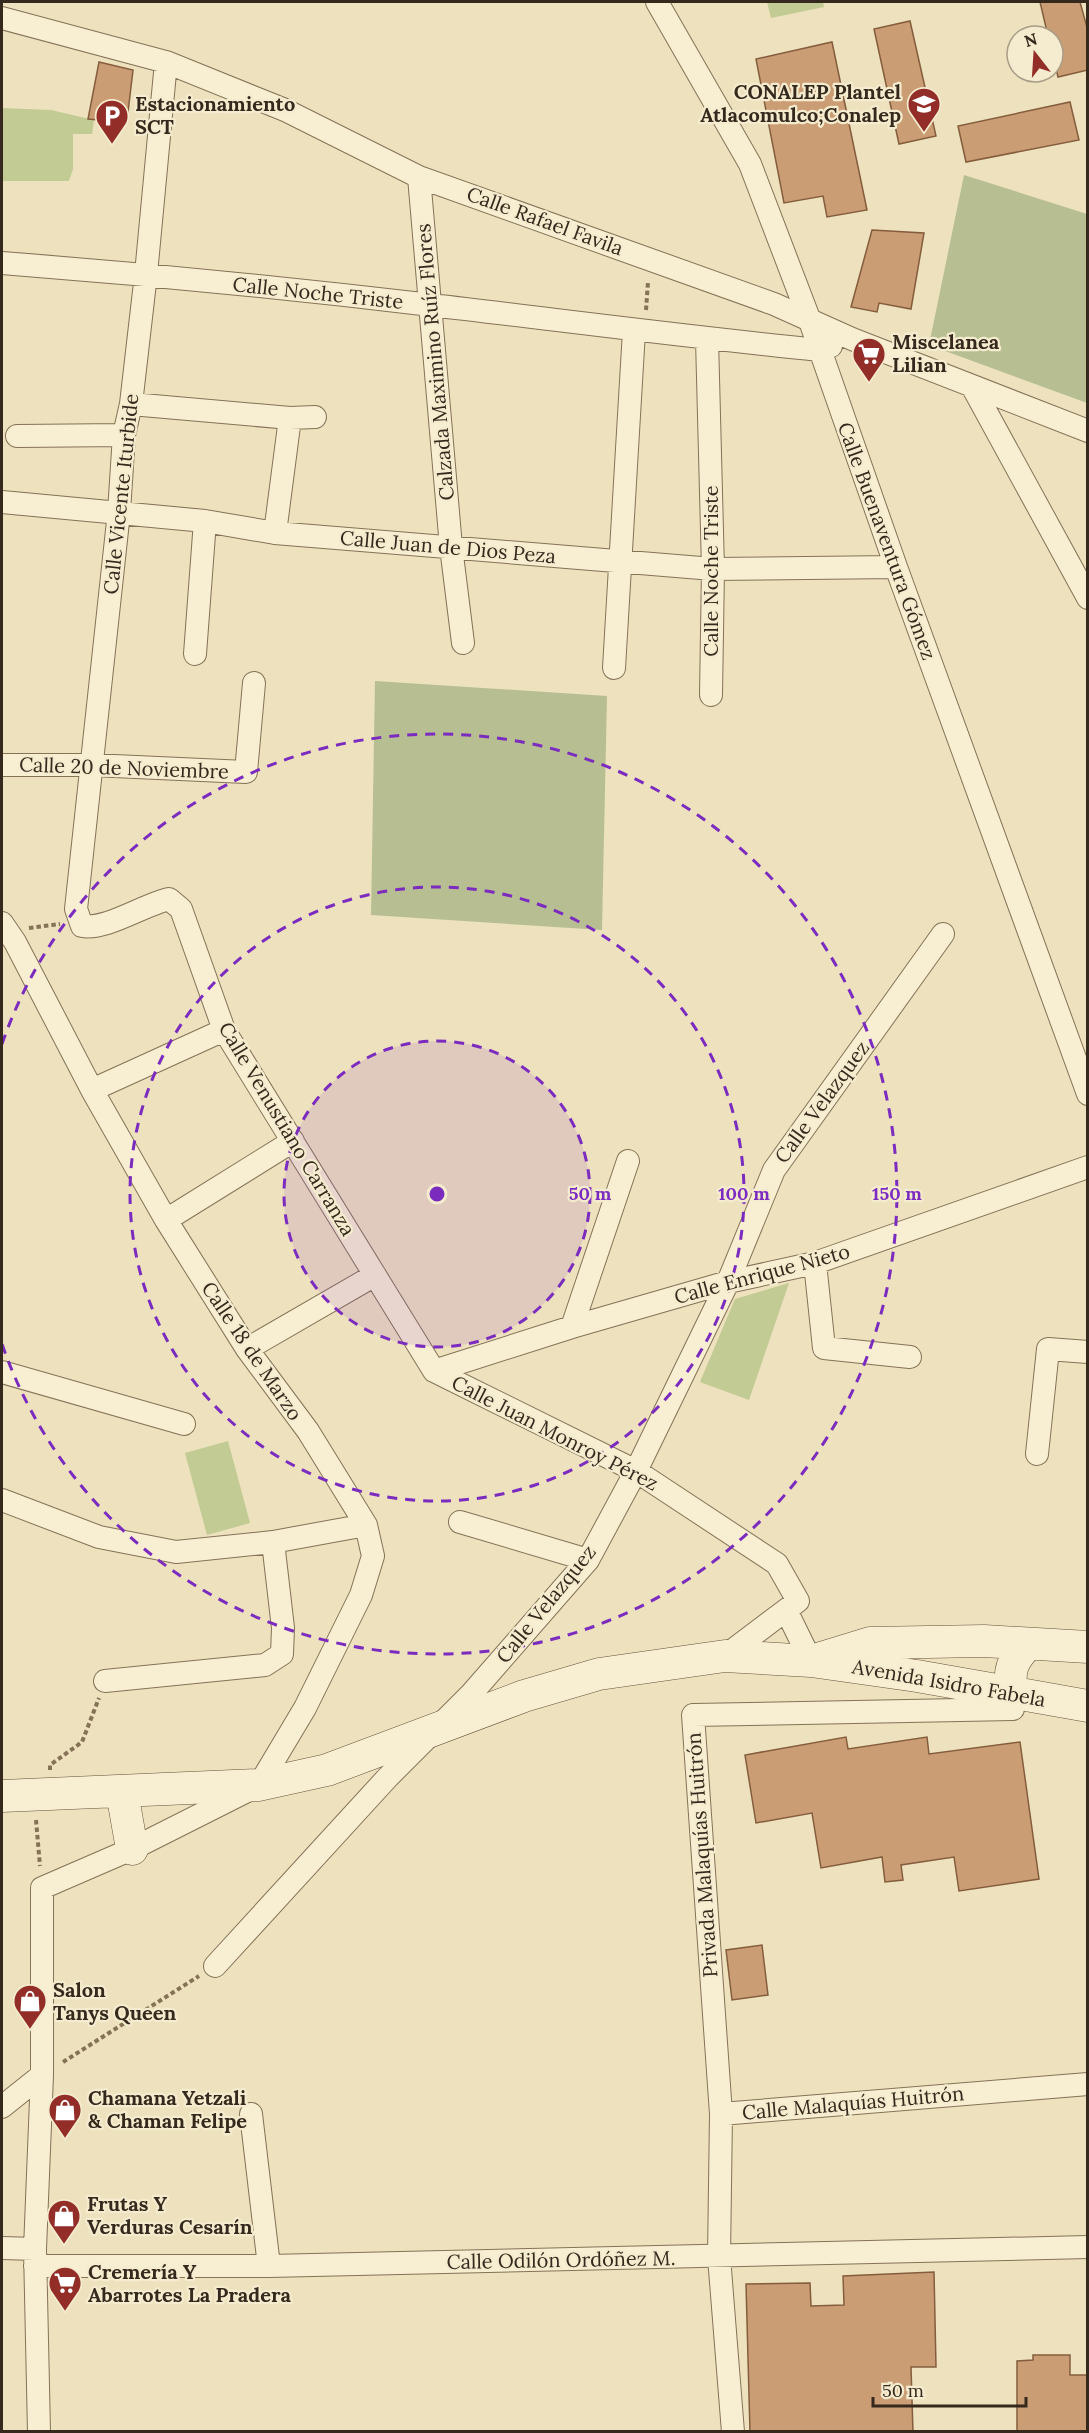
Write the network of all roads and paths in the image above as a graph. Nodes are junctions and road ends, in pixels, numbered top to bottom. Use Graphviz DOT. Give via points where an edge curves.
graph roads {
  1 [pos="657,2"];
  2 [pos="2,18"];
  3 [pos="166,62"];
  4 [pos="419,177"];
  5 [pos="2,263"];
  6 [pos="649,272"];
  7 [pos="146,274"];
  8 [pos="431,305"];
  9 [pos="810,321"];
  10 [pos="639,332"];
  11 [pos="706,339"];
  12 [pos="852,339"];
  13 [pos="819,350"];
  14 [pos="972,386"];
  15 [pos="131,404"];
  16 [pos="315,417"];
  17 [pos="290,418"];
  18 [pos="1088,431"];
  19 [pos="124,435"];
  20 [pos="17,436"];
  21 [pos="2,502"];
  22 [pos="119,512"];
  23 [pos="205,520"];
  24 [pos="274,533"];
  25 [pos="452,548"];
  26 [pos="621,562"];
  27 [pos="896,567"];
  28 [pos="713,569"];
  29 [pos="1088,598"];
  30 [pos="463,643"];
  31 [pos="195,654"];
  32 [pos="614,668"];
  33 [pos="254,683"];
  34 [pos="711,695"];
  35 [pos="2,765"];
  36 [pos="92,765"];
  37 [pos="81,924"];
  38 [pos="6,934"];
  39 [pos="942,934"];
  40 [pos="224,1030"];
  41 [pos="92,1090"];
  42 [pos="1088,1094"];
  43 [pos="293,1141"];
  44 [pos="628,1161"];
  45 [pos="1088,1167"];
  46 [pos="166,1220"];
  47 [pos="815,1263"];
  48 [pos="375,1275"];
  49 [pos="729,1282"];
  50 [pos="572,1327"];
  51 [pos="247,1348"];
  52 [pos="1088,1352"];
  53 [pos="910,1357"];
  54 [pos="434,1371"];
  55 [pos="2,1372"];
  56 [pos="184,1424"];
  57 [pos="1037,1454"];
  58 [pos="636,1472"];
  59 [pos="2,1500"];
  60 [pos="460,1522"];
  61 [pos="366,1525"];
  62 [pos="273,1542"];
  63 [pos="588,1560"];
  64 [pos="787,1612"];
  65 [pos="1028,1644"];
  66 [pos="1088,1647"];
  67 [pos="725,1656"];
  68 [pos="811,1661"];
  69 [pos="105,1681"];
  70 [pos="1012,1694"];
  71 [pos="1088,1706"];
  72 [pos="434,1730"];
  73 [pos="259,1785"];
  74 [pos="122,1792"];
  75 [pos="40,1795"];
  76 [pos="2,1797"];
  77 [pos="132,1849"];
  78 [pos="42,1888"];
  79 [pos="215,1966"];
  80 [pos="42,2075"];
  81 [pos="1088,2084"];
  82 [pos="2,2107"];
  83 [pos="251,2114"];
  84 [pos="721,2114"];
  85 [pos="1088,2247"];
  86 [pos="2,2248"];
  87 [pos="719,2257"];
  88 [pos="35,2258"];
  89 [pos="269,2266"];
  90 [pos="39,2432"];
  91 [pos="733,2432"];
  1 -- 9 [label="street, Calle Buenaventura Gómez" via="750,164"];
  2 -- 3 [label="street, Calle Rafael Favila"];
  3 -- 4 [label="street, Calle Rafael Favila" via="285,110"];
  3 -- 7 [label="street, Calle Vicente Iturbide"];
  4 -- 8 [label="street, Calzada Maximino Ruíz Flores"];
  4 -- 9 [label="street, Calle Rafael Favila" via="774,304"];
  5 -- 7 [label="street, Calle Noche Triste"];
  6 -- 10 [label="path"];
  7 -- 8 [label="street, Calle Noche Triste"];
  7 -- 15 [label="street, Calle Vicente Iturbide"];
  8 -- 10 [label="street, Calle Noche Triste"];
  8 -- 25 [label="street, Calzada Maximino Ruíz Flores"];
  9 -- 12 [label="street, Calle Rafael Favila"];
  9 -- 13 [label="street, Calle Buenaventura Gómez"];
  10 -- 11 [label="street, Calle Noche Triste"];
  10 -- 26 [label="street"];
  11 -- 13 [label="street, Calle Noche Triste"];
  11 -- 28 [label="street, Calle Noche Triste"];
  12 -- 13 [label="street, Calle Noche Triste"];
  12 -- 14 [label="street, Calle Rafael Favila"];
  13 -- 27 [label="street, Calle Buenaventura Gómez"];
  14 -- 18 [label="street, Calle Rafael Favila"];
  14 -- 29 [label="street"];
  15 -- 17 [label="street"];
  15 -- 19 [label="street, Calle Vicente Iturbide"];
  16 -- 17 [label="street"];
  17 -- 24 [label="street"];
  19 -- 20 [label="street"];
  19 -- 22 [label="street, Calle Vicente Iturbide"];
  21 -- 22 [label="street, Calle Juan de Dios Peza"];
  22 -- 23 [label="street, Calle Juan de Dios Peza"];
  22 -- 36 [label="street, Calle Vicente Iturbide"];
  23 -- 24 [label="street, Calle Juan de Dios Peza"];
  23 -- 31 [label="street"];
  24 -- 25 [label="street, Calle Juan de Dios Peza"];
  25 -- 26 [label="street, Calle Juan de Dios Peza"];
  25 -- 30 [label="street, Calzada Maximino Ruíz Flores"];
  26 -- 28 [label="street, Calle Juan de Dios Peza"];
  26 -- 32 [label="street"];
  27 -- 28 [label="street, Calle Juan de Dios Peza"];
  27 -- 42 [label="street, Calle Buenaventura Gómez"];
  28 -- 34 [label="street, Calle Noche Triste"];
  33 -- 36 [label="street, Calle 20 de Noviembre" via="246,772"];
  35 -- 36 [label="street, Calle 20 de Noviembre"];
  36 -- 37 [label="street, Calle Vicente Iturbide" via="76,909"];
  37 -- 38 [label="path"];
  37 -- 40 [label="street, Calle Venustiano Carranza" via="94,928 169,899 181,909"];
  38 -- 41 [label="street, Calle 18 de Marzo"];
  39 -- 49 [label="street, Calle Velazquez" via="774,1170"];
  40 -- 41 [label="street"];
  40 -- 43 [label="street, Calle Venustiano Carranza"];
  41 -- 46 [label="street, Calle 18 de Marzo"];
  43 -- 46 [label="street"];
  43 -- 48 [label="street, Calle Venustiano Carranza"];
  44 -- 50 [label="street"];
  45 -- 47 [label="street, Calle Enrique Nieto"];
  46 -- 51 [label="street, Calle 18 de Marzo"];
  47 -- 49 [label="street, Calle Enrique Nieto"];
  47 -- 53 [label="street" via="824,1348"];
  48 -- 51 [label="street"];
  48 -- 54 [label="street, Calle Venustiano Carranza"];
  49 -- 50 [label="street, Calle Enrique Nieto"];
  49 -- 58 [label="street, Calle Velazquez"];
  50 -- 54 [label="street, Calle Enrique Nieto"];
  51 -- 61 [label="street, Calle 18 de Marzo" via="308,1431"];
  52 -- 57 [label="street" via="1048,1349"];
  54 -- 58 [label="street, Calle Juan Monroy Pérez"];
  55 -- 56 [label="street"];
  58 -- 63 [label="street, Calle Velazquez"];
  58 -- 64 [label="street, Calle Juan Monroy Pérez" via="777,1564 798,1601"];
  59 -- 62 [label="street" via="99,1537 177,1552"];
  60 -- 63 [label="street"];
  61 -- 62 [label="street"];
  61 -- 73 [label="street, Calle 18 de Marzo" via="373,1556 361,1595 305,1708"];
  62 -- 69 [label="street" via="283,1628 282,1654 265,1665"];
  63 -- 72 [label="street, Calle Velazquez" via="472,1694"];
  64 -- 67 [label="street"];
  64 -- 68 [label="street"];
  65 -- 66 [label="main road, Avenida Isidro Fabela"];
  65 -- 68 [label="main road, Avenida Isidro Fabela" via="870,1643"];
  65 -- 70 [label="main road" via="1015,1657 1009,1675"];
  67 -- 68 [label="main road, Avenida Isidro Fabela"];
  67 -- 72 [label="main road, Avenida Isidro Fabela" via="599,1674 524,1696"];
  68 -- 70 [label="main road, Avenida Isidro Fabela"];
  69 -- 75 [label="path" via="82,1742 51,1765"];
  70 -- 71 [label="main road, Avenida Isidro Fabela"];
  70 -- 84 [label="street, Privada Malaquías Huitrón" via="1013,1708 693,1715"];
  72 -- 73 [label="main road, Avenida Isidro Fabela" via="327,1770"];
  72 -- 79 [label="street, Calle Velazquez"];
  73 -- 74 [label="main road, Avenida Isidro Fabela"];
  73 -- 77 [label="street"];
  74 -- 75 [label="main road, Avenida Isidro Fabela"];
  74 -- 77 [label="main road"];
  75 -- 76 [label="main road, Avenida Isidro Fabela"];
  75 -- 78 [label="path"];
  77 -- 78 [label="street"];
  78 -- 80 [label="street"];
  79 -- 80 [label="path"];
  80 -- 82 [label="street"];
  80 -- 88 [label="street"];
  81 -- 84 [label="street, Calle Malaquías Huitrón"];
  83 -- 89 [label="street"];
  84 -- 87 [label="street, Calle Malaquías Huitrón"];
  85 -- 87 [label="street, Calle Odilón Ordóñez M."];
  86 -- 88 [label="street, Calle Odilón Ordóñez M."];
  87 -- 89 [label="street, Calle Odilón Ordóñez M."];
  87 -- 91 [label="street, Calle Malaquías Huitrón"];
  88 -- 89 [label="street, Calle Odilón Ordóñez M."];
  88 -- 90 [label="street"];
}
